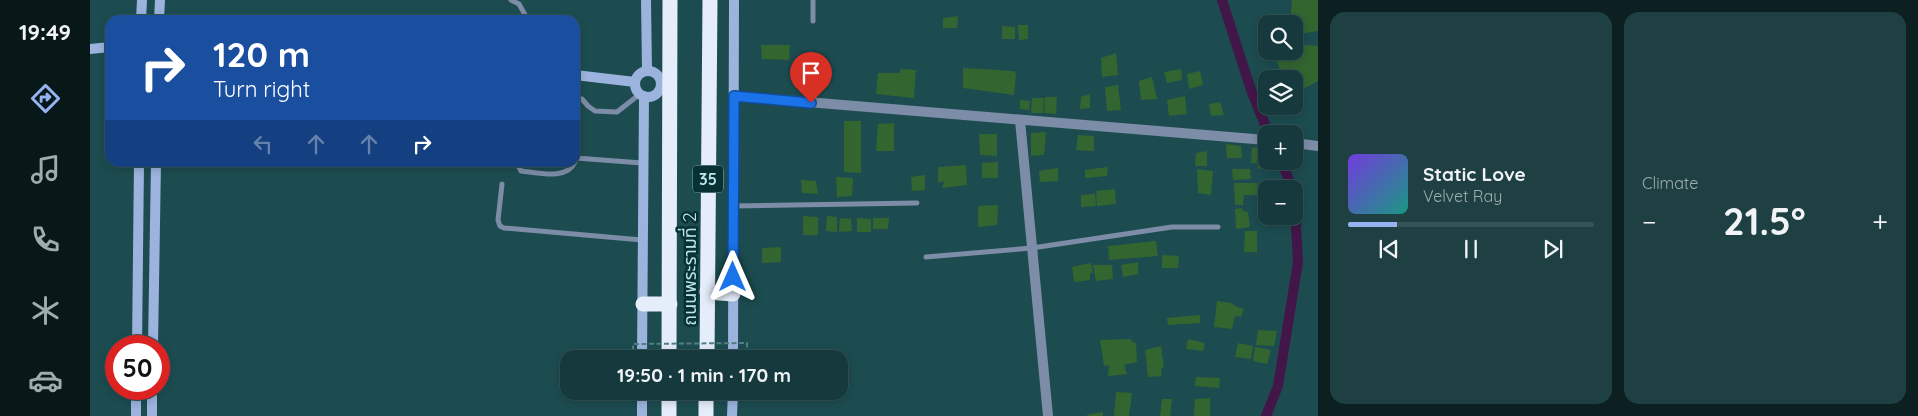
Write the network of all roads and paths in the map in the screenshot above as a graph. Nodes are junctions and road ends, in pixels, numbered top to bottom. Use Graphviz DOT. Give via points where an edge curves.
graph roads {
  1 [pos="142,0"];
  2 [pos="160,0"];
  3 [pos="511,0"];
  4 [pos="646,0"];
  5 [pos="670,0"];
  6 [pos="710,0"];
  7 [pos="734,0"];
  8 [pos="813,0"];
  9 [pos="141,15"];
  10 [pos="159,15"];
  11 [pos="525,15"];
  12 [pos="814,21"];
  13 [pos="105,48"];
  14 [pos="90,49"];
  15 [pos="647,70"];
  16 [pos="580,76"];
  17 [pos="665,80"];
  18 [pos="635,82"];
  19 [pos="642,95"];
  20 [pos="734,96"];
  21 [pos="580,99"];
  22 [pos="1020,120"];
  23 [pos="1258,139"];
  24 [pos="1303,144"];
  25 [pos="1318,146"];
  26 [pos="580,158"];
  27 [pos="642,163"];
  28 [pos="139,167"];
  29 [pos="156,167"];
  30 [pos="519,167"];
  31 [pos="572,167"];
  32 [pos="502,184"];
  33 [pos="917,203"];
  34 [pos="733,206"];
  35 [pos="1218,227"];
  36 [pos="642,240"];
  37 [pos="1032,248"];
  38 [pos="926,257"];
  39 [pos="707,292"];
  40 [pos="733,294"];
  41 [pos="642,304"];
  42 [pos="670,304"];
  43 [pos="137,335"];
  44 [pos="153,335"];
  45 [pos="635,350"];
  46 [pos="639,350"];
  47 [pos="669,350"];
  48 [pos="707,350"];
  49 [pos="733,350"];
  50 [pos="747,350"];
  51 [pos="136,400"];
  52 [pos="152,400"];
  53 [pos="642,400"];
  54 [pos="669,400"];
  55 [pos="706,400"];
  56 [pos="733,400"];
  57 [pos="136,416"];
  58 [pos="152,416"];
  59 [pos="642,416"];
  60 [pos="669,416"];
  61 [pos="706,416"];
  62 [pos="732,416"];
  63 [pos="1048,416"];
  1 -- 9 [label="main road"];
  2 -- 10 [label="main road"];
  3 -- 11 [label="lane" via="519,4"];
  4 -- 15 [label="main road"];
  5 -- 17 [label="highway, ถนนพระรามที่ 2 / 35"];
  6 -- 39 [label="highway, ถนนพระรามที่ 2 / 35"];
  7 -- 20 [label="main road, 35"];
  8 -- 12 [label="lane"];
  13 -- 14 [label="main road"];
  15 -- 17 [label="main road"];
  15 -- 18 [label="main road" via="639,74"];
  16 -- 18 [label="main road"];
  17 -- 19 [label="main road" via="656,94"];
  17 -- 42 [label="highway, ถนนพระรามที่ 2 / 35"];
  18 -- 19 [label="main road"];
  19 -- 21 [label="lane" via="618,112 595,111"];
  19 -- 27 [label="main road"];
  20 -- 22 [label="street"];
  20 -- 34 [label="main road, 35"];
  22 -- 23 [label="street"];
  22 -- 37 [label="street"];
  24 -- 25 [label="street"];
  26 -- 27 [label="lane"];
  27 -- 36 [label="main road"];
  28 -- 43 [label="main road"];
  29 -- 44 [label="main road"];
  30 -- 31 [label="lane" via="521,171 555,174"];
  32 -- 36 [label="lane" via="498,220 504,228"];
  33 -- 34 [label="lane"];
  34 -- 40 [label="main road, 35"];
  35 -- 37 [label="lane" via="1172,227"];
  36 -- 41 [label="main road"];
  37 -- 38 [label="lane"];
  37 -- 63 [label="street"];
  39 -- 40 [label="highway"];
  39 -- 48 [label="highway, ถนนพระรามที่ 2 / 35"];
  40 -- 49 [label="main road, 35"];
  41 -- 42 [label="highway"];
  41 -- 46 [label="main road"];
  42 -- 47 [label="highway, ถนนพระรามที่ 2 / 35"];
  45 -- 50 [label="path, bridge" via="633,344 747,343"];
  51 -- 57 [label="main road"];
  52 -- 58 [label="main road"];
  53 -- 59 [label="main road"];
  54 -- 60 [label="highway"];
  55 -- 61 [label="highway"];
  56 -- 62 [label="main road"];
}
